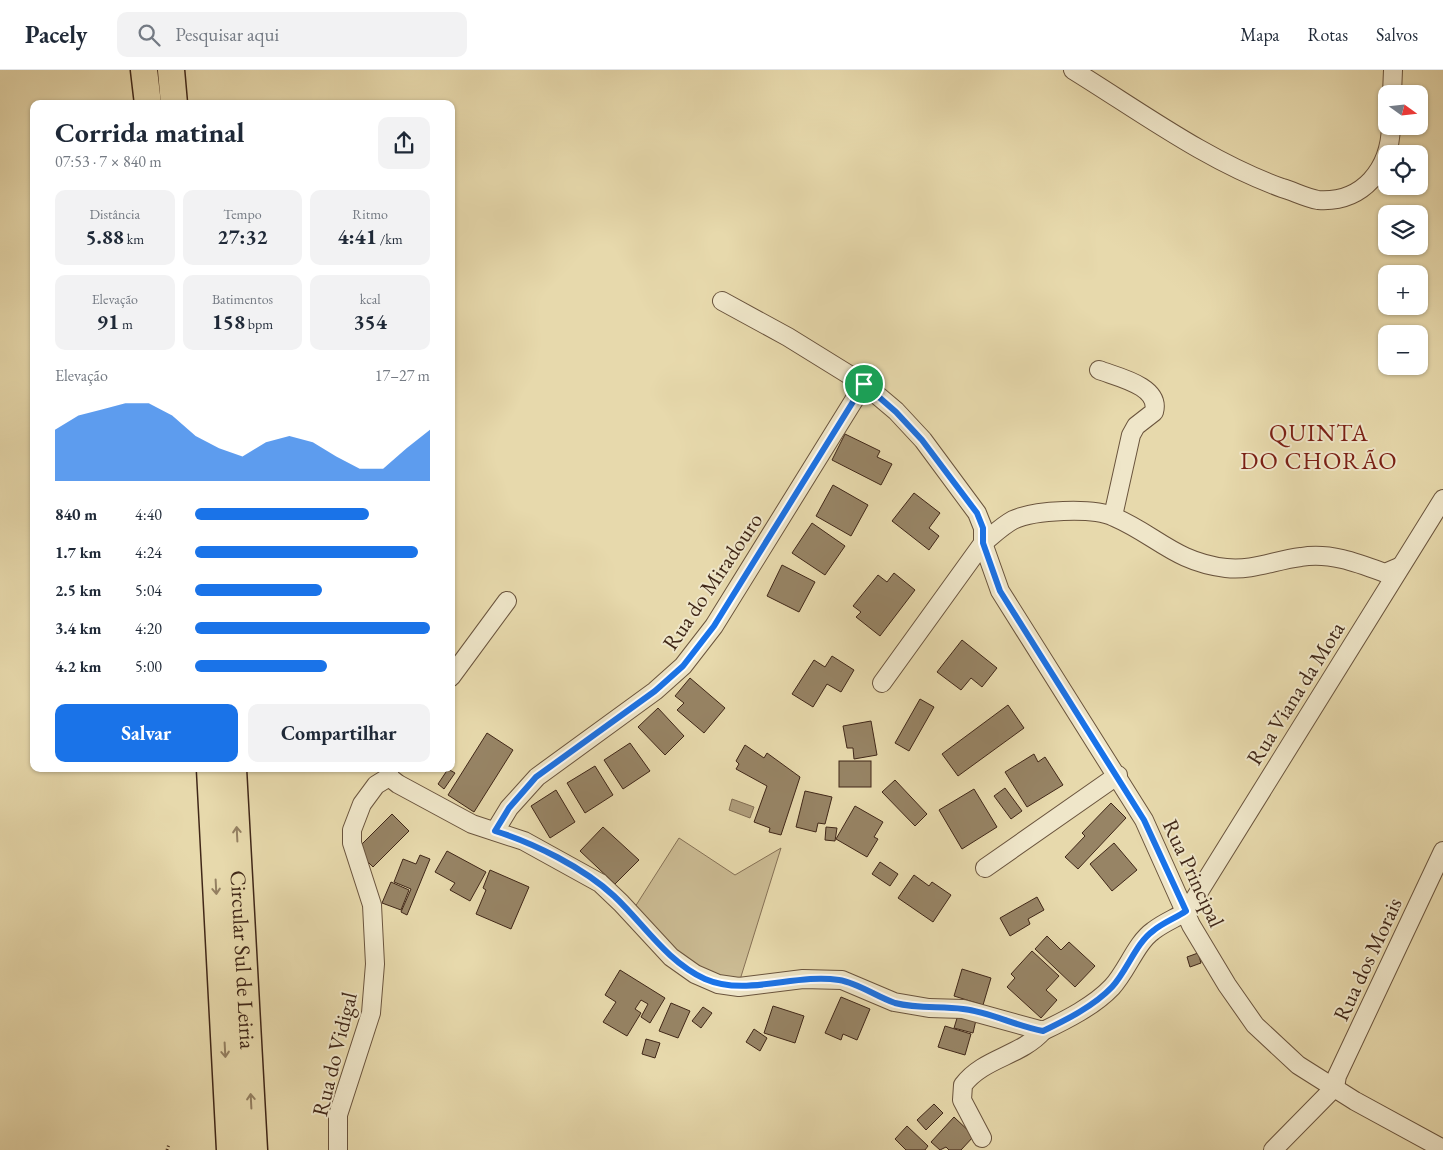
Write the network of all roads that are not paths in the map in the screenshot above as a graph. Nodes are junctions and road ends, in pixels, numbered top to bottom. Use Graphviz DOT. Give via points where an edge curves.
graph roads {
  1 [pos="144,70"];
  2 [pos="171,70"];
  3 [pos="1073,70"];
  4 [pos="1393,70"];
  5 [pos="1392,85"];
  6 [pos="148,100"];
  7 [pos="174,100"];
  8 [pos="1389,135"];
  9 [pos="722,301"];
  10 [pos="1099,370"];
  11 [pos="864,384"];
  12 [pos="1443,499"];
  13 [pos="1113,516"];
  14 [pos="983,543"];
  15 [pos="1400,567"];
  16 [pos="507,601"];
  17 [pos="455,672"];
  18 [pos="882,683"];
  19 [pos="210,772"];
  20 [pos="233,772"];
  21 [pos="389,773"];
  22 [pos="1118,775"];
  23 [pos="495,831"];
  24 [pos="1443,851"];
  25 [pos="985,868"];
  26 [pos="1186,911"];
  27 [pos="1043,1031"];
  28 [pos="1335,1087"];
  29 [pos="982,1138"];
  30 [pos="1443,1149"];
  31 [pos="230,1150"];
  32 [pos="254,1150"];
  33 [pos="338,1150"];
  34 [pos="1273,1150"];
  1 -- 6 [label="highway"];
  2 -- 7 [label="highway"];
  3 -- 8 [label="street" via="1230,167 1316,200 1342,198 1364,189 1382,166"];
  4 -- 5 [label="street"];
  9 -- 11 [label="street, Rua Principal"];
  10 -- 13 [label="street" via="1142,388 1155,400 1154,412 1136,426 1131,435"];
  11 -- 14 [label="street, Rua Principal" via="903,419 956,484 977,513 983,528"];
  11 -- 23 [label="street, Rua do Miradouro" via="714,626 683,666 655,691 536,777 509,808"];
  12 -- 15 [label="street, Rua Viana da Mota"];
  13 -- 14 [label="street" via="1089,512 1025,516 1003,526"];
  13 -- 15 [label="street" via="1173,552 1218,567 1248,568 1312,556 1347,560 1385,573"];
  14 -- 18 [label="street"];
  14 -- 22 [label="street, Rua Principal" via="1000,591"];
  15 -- 26 [label="street, Rua Viana da Mota"];
  16 -- 17 [label="street"];
  19 -- 31 [label="highway, Circular Sul de Leiria, one-way"];
  32 -- 20 [label="highway, Circular Sul de Leiria, one-way"];
  21 -- 23 [label="street" via="398,784 472,824"];
  21 -- 33 [label="street, Rua do Vidigal" via="362,804 352,830 352,843 372,905 374,997 338,1114"];
  22 -- 25 [label="street"];
  22 -- 26 [label="street, Rua Principal" via="1144,820"];
  23 -- 27 [label="street" via="524,841 600,883 671,957 695,974 718,984 739,986 803,979 842,980 894,1002 963,1009"];
  24 -- 28 [label="street, Rua dos Morais" via="1337,1076"];
  26 -- 27 [label="street" via="1145,938 1131,962 1101,998"];
  26 -- 28 [label="street, Rua Principal" via="1227,985 1255,1025 1298,1066"];
  27 -- 29 [label="street" via="1035,1040 978,1070 963,1085 962,1100"];
  28 -- 30 [label="street, Rua Principal"];
  28 -- 34 [label="street"];
}
